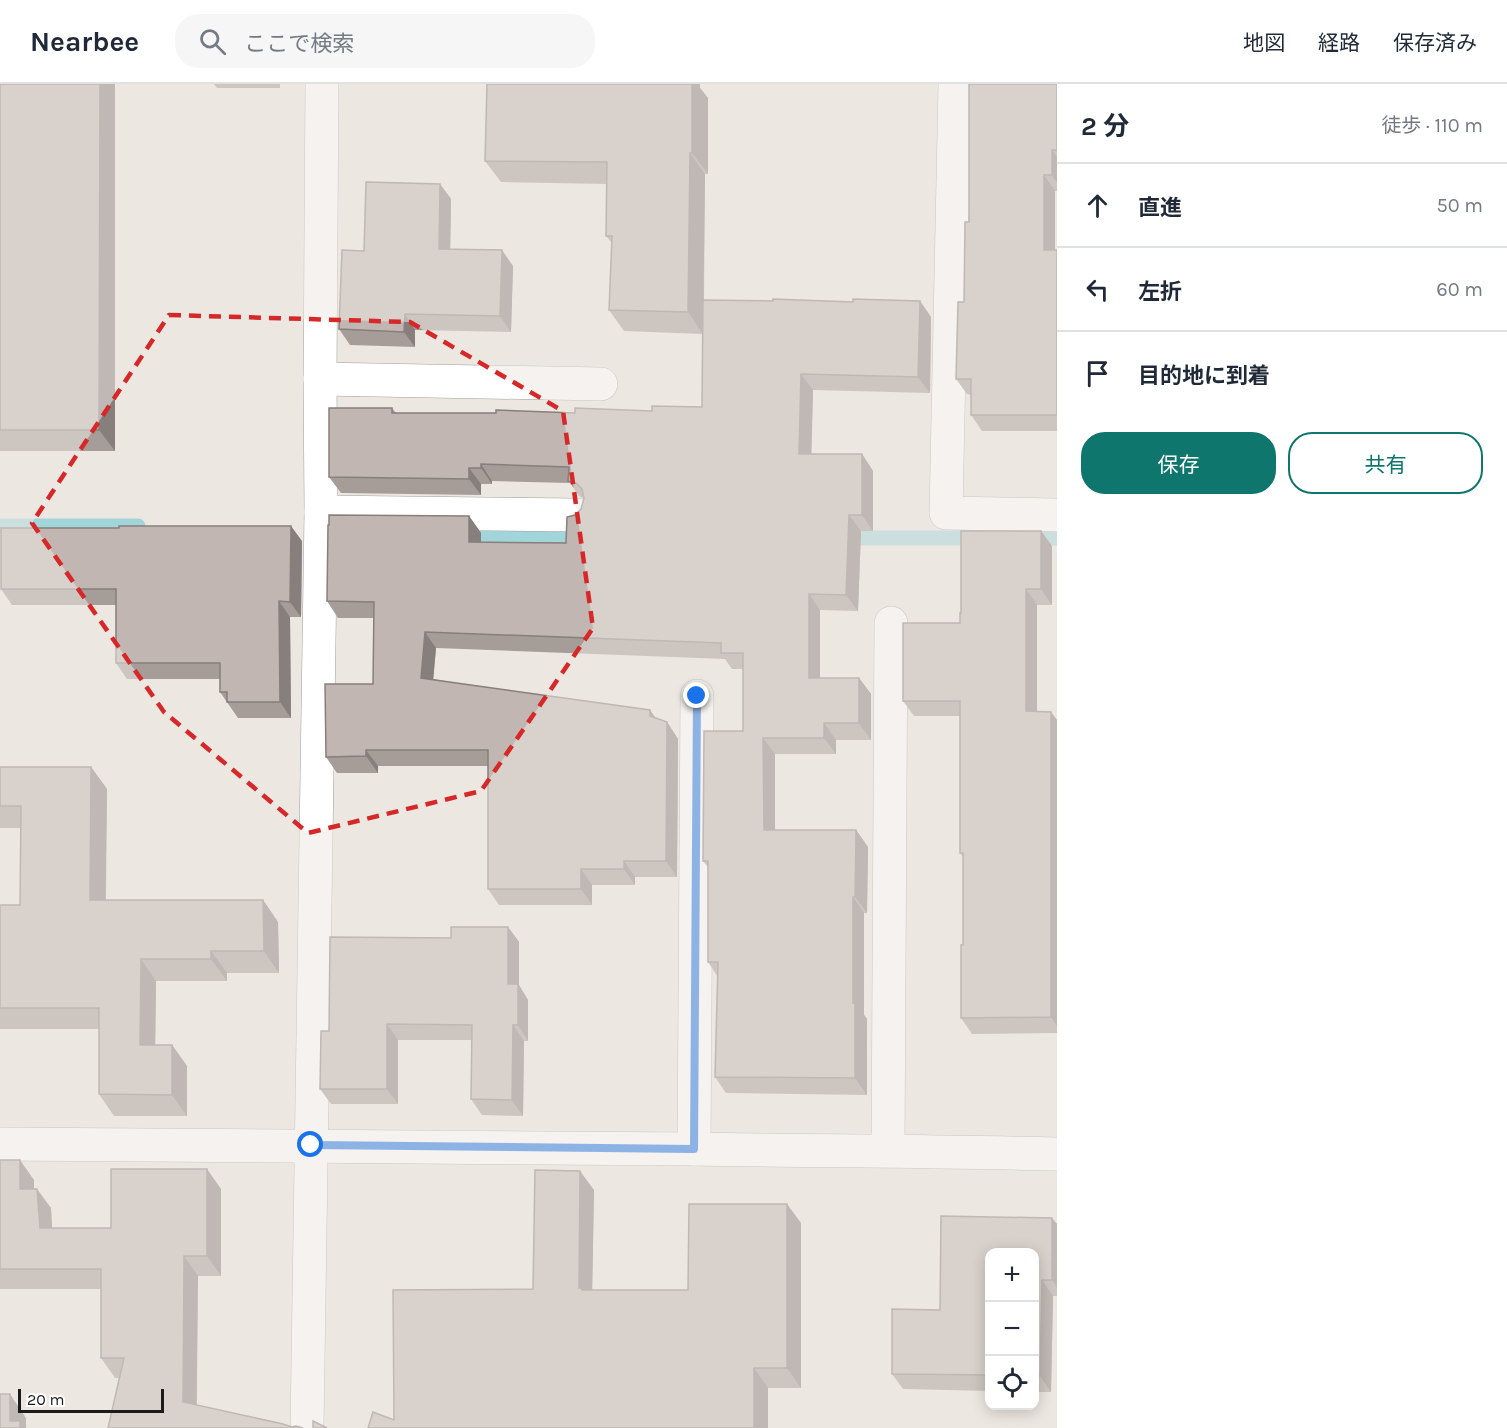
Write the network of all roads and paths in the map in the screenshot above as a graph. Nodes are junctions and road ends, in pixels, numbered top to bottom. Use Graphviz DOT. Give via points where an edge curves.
graph roads {
  1 [pos="322,84"];
  2 [pos="955,84"];
  3 [pos="320,379"];
  4 [pos="601,384"];
  5 [pos="321,512"];
  6 [pos="577,515"];
  7 [pos="1057,515"];
  8 [pos="891,623"];
  9 [pos="697,696"];
  10 [pos="0,1144"];
  11 [pos="311,1145"];
  12 [pos="694,1149"];
  13 [pos="888,1150"];
  14 [pos="1057,1154"];
  15 [pos="307,1428"];
  1 -- 3 [label="street"];
  2 -- 7 [label="street" via="946,513"];
  3 -- 4 [label="street"];
  3 -- 5 [label="street"];
  5 -- 6 [label="street"];
  5 -- 11 [label="street"];
  8 -- 13 [label="street"];
  9 -- 12 [label="street"];
  10 -- 11 [label="street"];
  11 -- 12 [label="street"];
  11 -- 15 [label="street"];
  12 -- 13 [label="street"];
  13 -- 14 [label="street"];
}
